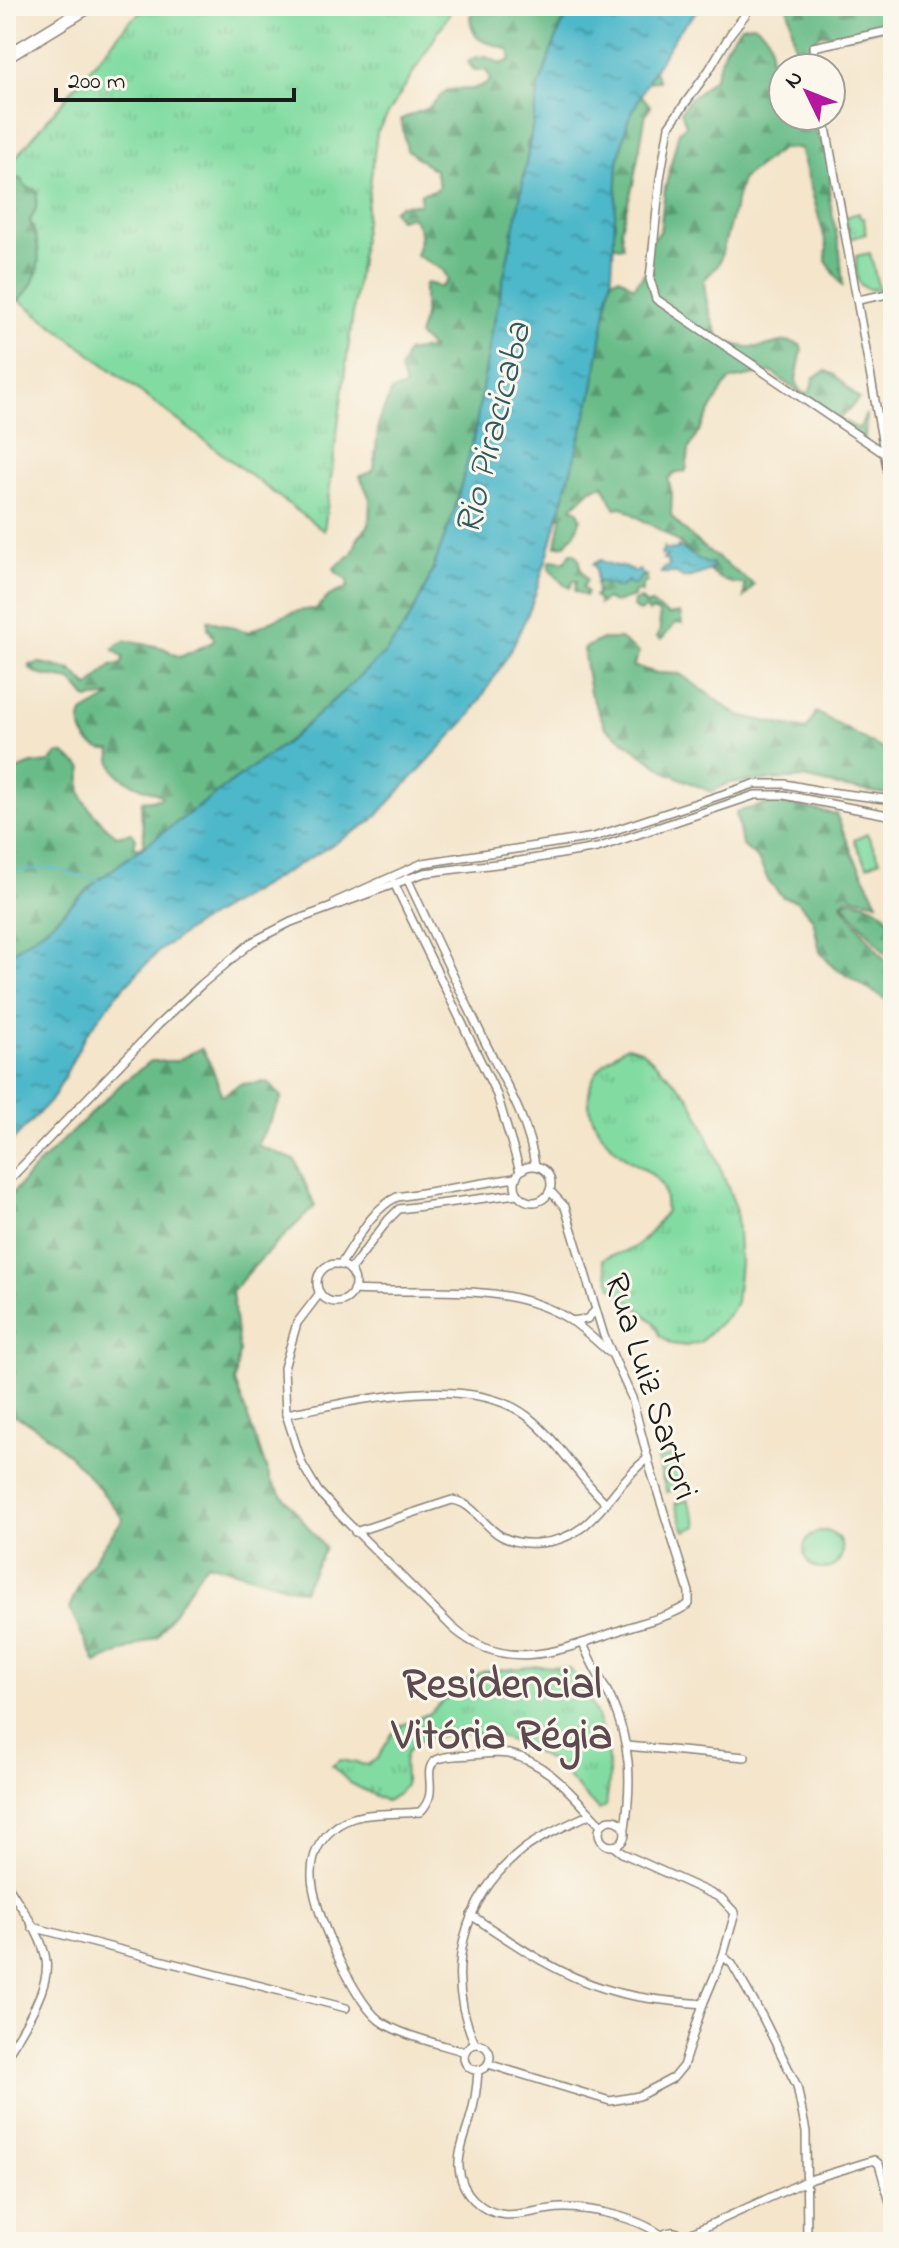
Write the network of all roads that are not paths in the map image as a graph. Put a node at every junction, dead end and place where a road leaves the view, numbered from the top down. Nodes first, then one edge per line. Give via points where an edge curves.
1 (90, 6) edge
2 (752, 6) edge
3 (893, 30) edge
4 (813, 52) edge
5 (6, 57) edge
6 (827, 132) edge
7 (893, 293) edge
8 (858, 300) junction
9 (885, 454) junction
10 (893, 501) edge
11 (893, 800) edge
12 (893, 816) edge
13 (407, 878) junction
14 (394, 883) junction
15 (316, 914) junction
16 (486, 1045) junction
17 (474, 1049) junction
18 (510, 1088) junction
19 (497, 1095) junction
20 (535, 1165) junction
21 (517, 1174) junction
22 (6, 1183) edge
23 (550, 1191) junction
24 (517, 1194) junction
25 (340, 1265) junction
26 (350, 1270) junction
27 (353, 1290) junction
28 (320, 1293) junction
29 (596, 1310) junction
30 (571, 1321) junction
31 (612, 1355) junction
32 (286, 1414) junction
33 (648, 1458) junction
34 (606, 1503) junction
35 (355, 1532) junction
36 (583, 1643) junction
37 (627, 1746) junction
38 (745, 1757) dead end
39 (590, 1814) junction
40 (601, 1825) junction
41 (625, 1828) junction
42 (613, 1846) junction
43 (6, 1882) edge
44 (471, 1915) junction
45 (32, 1927) junction
46 (723, 1956) junction
47 (703, 2004) junction
48 (346, 2008) dead end
49 (475, 2044) junction
50 (465, 2052) junction
51 (6, 2057) edge
52 (488, 2064) junction
53 (478, 2071) junction
54 (806, 2181) junction
55 (893, 2213) edge
56 (659, 2239) edge
57 (684, 2240) edge
58 (807, 2242) edge

1 - 5 highway
2 - 9 street via 669,126 651,289 656,299
3 - 4 street via 813,47
6 - 8 street
7 - 8 street
8 - 9 street
9 - 10 street
11 - 15 street via 754,784 594,837 423,863
12 - 13 street via 784,795 755,795 597,848
13 - 14 street
13 - 16 street
14 - 15 street
14 - 17 street
15 - 22 street via 269,931 230,959 158,1025
16 - 17 street
16 - 18 street
17 - 19 street
18 - 19 street
18 - 20 street
19 - 21 street
20 - 21 street
20 - 23 street via 548,1172
21 - 24 street
21 - 25 street via 388,1201
23 - 24 street via 537,1202
23 - 29 street, Rua Luiz Sartori via 565,1207
24 - 26 street via 399,1209
25 - 26 street
25 - 28 street via 321,1272
26 - 27 street
27 - 28 street via 335,1302
27 - 30 street via 493,1294 532,1302
28 - 32 street via 297,1323 286,1352
29 - 30 street via 587,1319
29 - 31 street, Rua Luiz Sartori
30 - 31 street
31 - 33 street, Rua Luiz Sartori via 632,1398
32 - 34 street via 423,1392 491,1399 529,1417
32 - 35 street via 302,1464
33 - 34 street
33 - 36 street, Rua Luiz Sartori via 689,1604
34 - 35 street via 580,1530 547,1543 500,1536 466,1504 452,1500
35 - 36 street via 472,1643 495,1652 533,1656
36 - 37 street via 611,1698
37 - 38 street
37 - 41 street via 631,1785
39 - 40 street
39 - 44 street via 511,1860
39 - 50 street via 552,1775 524,1759 507,1754 442,1758 430,1768 431,1798 420,1812 349,1819 319,1844 311,1876 315,1898 331,1944 369,2010 387,2026
40 - 41 street via 616,1820
40 - 42 street via 602,1841
41 - 42 street via 623,1839
42 - 46 street via 732,1907 735,1913
43 - 45 street
44 - 47 street via 569,1976 644,1998
44 - 49 street via 459,1969 467,2028
45 - 48 street
45 - 51 street via 47,1962 45,1980
46 - 47 street
46 - 54 street via 762,2016 797,2086 806,2132
47 - 52 street via 683,2066 673,2078 624,2100 596,2099
49 - 50 street
49 - 52 street via 487,2048
50 - 53 street via 466,2065
52 - 53 street
53 - 56 street via 459,2166 476,2202 498,2215 563,2208 605,2214 651,2227
54 - 55 street via 874,2160
54 - 57 street
54 - 58 street
56 - 57 street via 675,2232

